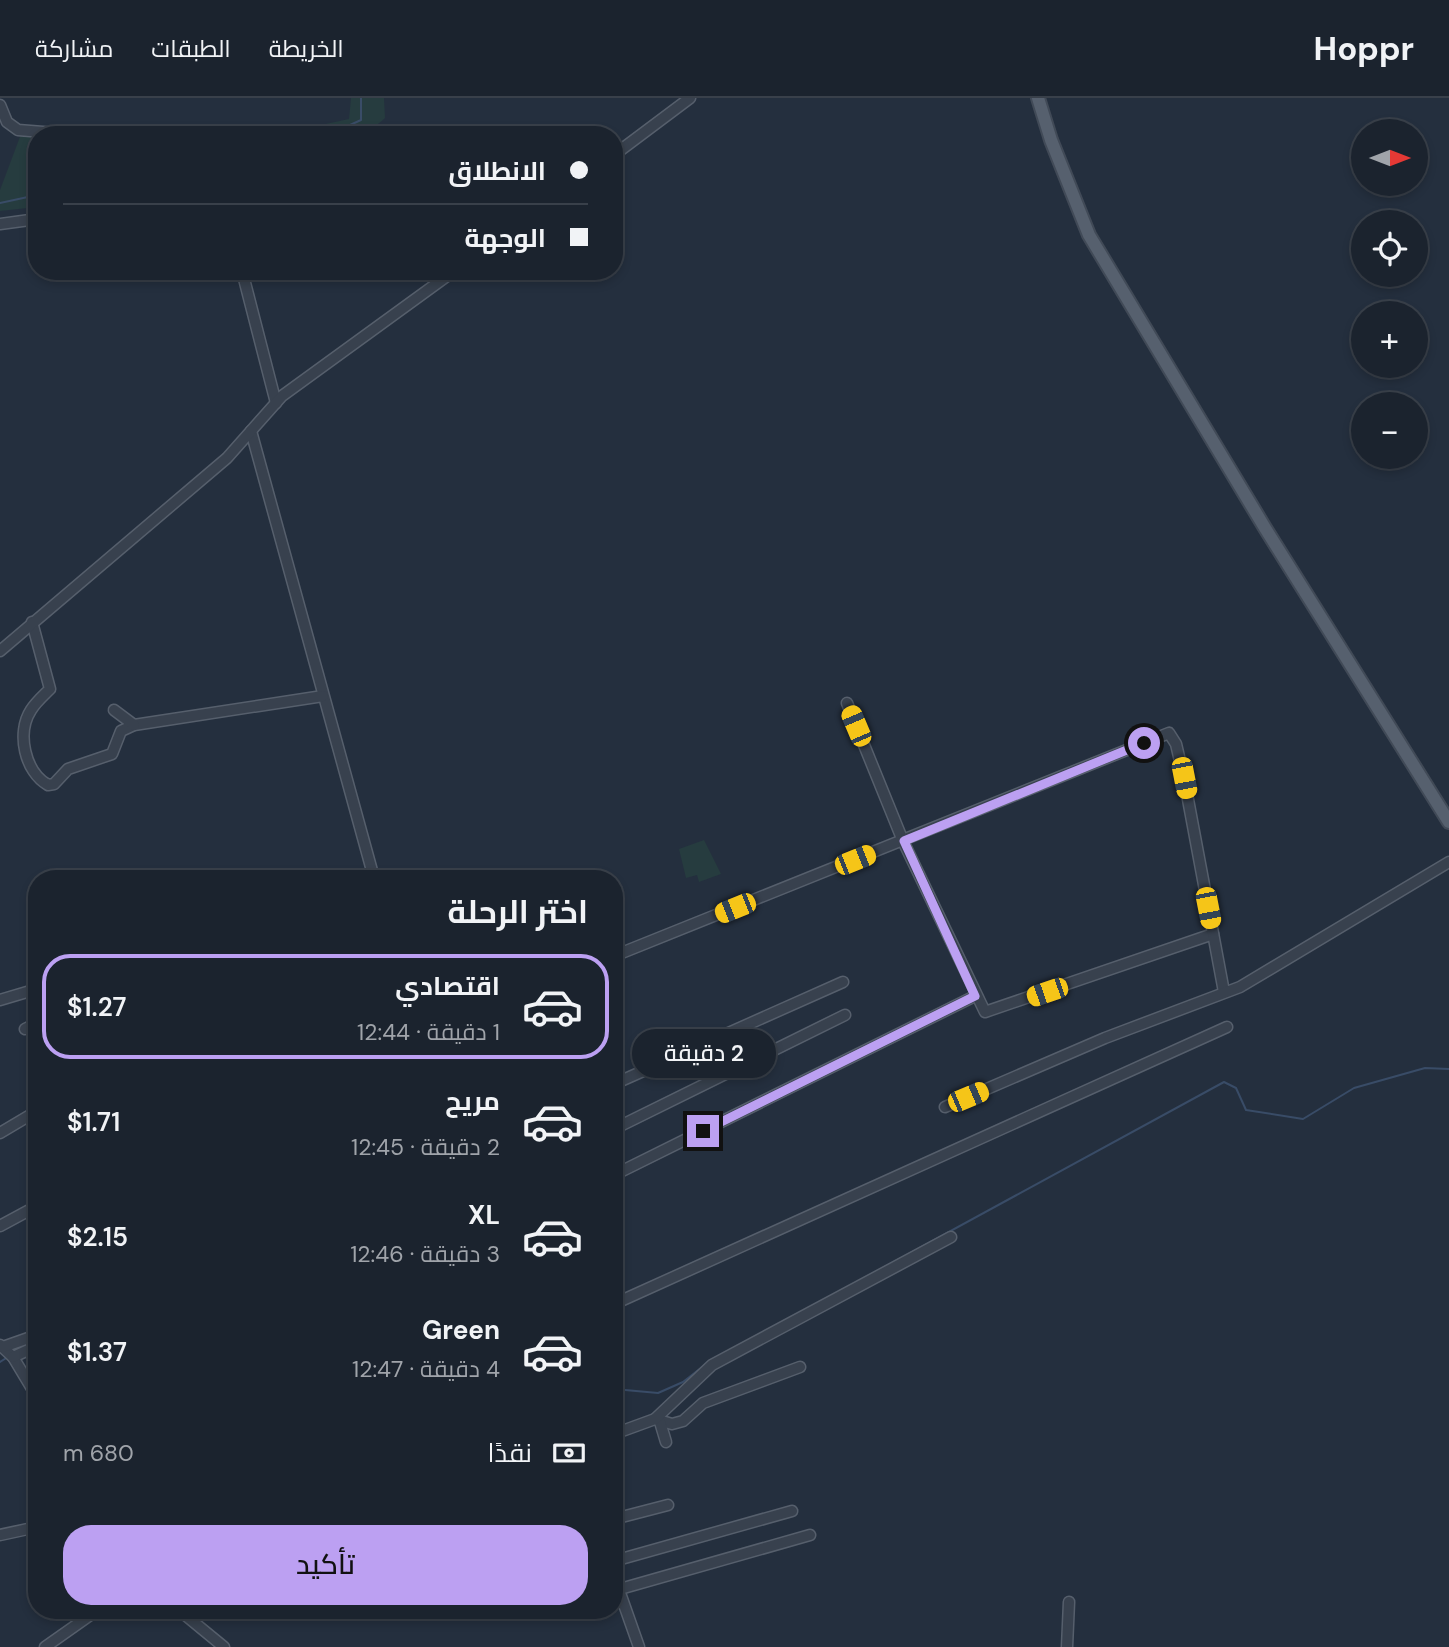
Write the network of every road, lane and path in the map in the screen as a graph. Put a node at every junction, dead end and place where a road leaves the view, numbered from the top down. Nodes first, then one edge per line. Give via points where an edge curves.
1 (690, 98) edge
2 (1038, 98) edge
3 (0, 106) edge
4 (28, 131) edge
5 (623, 148) edge
6 (28, 220) edge
7 (0, 224) edge
8 (244, 280) edge
9 (442, 280) edge
10 (276, 403) junction
11 (251, 431) junction
12 (32, 622) junction
13 (0, 651) edge
14 (323, 696) junction
15 (846, 703) dead end
16 (114, 710) dead end
17 (134, 725) junction
18 (1449, 822) edge
19 (904, 841) junction
20 (1449, 862) edge
21 (372, 870) edge
22 (1213, 934) junction
23 (623, 952) edge
24 (843, 982) dead end
25 (28, 992) edge
26 (1224, 992) junction
27 (975, 996) junction
28 (0, 1000) edge
29 (845, 1014) dead end
30 (1227, 1027) dead end
31 (28, 1028) edge
32 (25, 1029) dead end
33 (623, 1080) edge
34 (945, 1107) dead end
35 (28, 1116) edge
36 (623, 1125) edge
37 (0, 1133) edge
38 (623, 1171) edge
39 (28, 1211) edge
40 (0, 1226) edge
41 (951, 1237) dead end
42 (623, 1300) edge
43 (28, 1340) edge
44 (28, 1348) edge
45 (7, 1351) edge
46 (800, 1367) dead end
47 (28, 1383) edge
48 (658, 1420) junction
49 (623, 1431) edge
50 (666, 1442) dead end
51 (668, 1504) dead end
52 (792, 1511) dead end
53 (623, 1516) edge
54 (28, 1529) edge
55 (0, 1535) edge
56 (810, 1535) dead end
57 (623, 1558) edge
58 (623, 1588) edge
59 (623, 1598) edge
60 (1069, 1602) dead end
61 (86, 1619) edge
62 (190, 1619) edge
63 (57, 1644) edge
64 (45, 1647) edge
65 (224, 1647) edge
66 (639, 1647) edge
67 (1067, 1647) edge

1 - 5 street
2 - 18 main road via 1089,235
3 - 4 street via 7,122
6 - 7 street
8 - 10 street
9 - 10 street
10 - 11 street
11 - 12 street via 226,458
11 - 14 street
12 - 13 street
12 - 17 street via 50,689 29,712 25,728 27,759 38,780 54,784 68,769 112,754 121,731
14 - 17 street
14 - 21 street
15 - 19 street
16 - 17 street
19 - 22 street via 1169,733 1176,744
19 - 23 street
19 - 27 street
20 - 26 street via 1240,987
22 - 26 street
22 - 27 street via 1000,1009 985,1012
24 - 33 street
25 - 28 street
26 - 34 street
27 - 38 street
29 - 36 street
30 - 42 street
31 - 32 street
35 - 37 street
39 - 40 street
41 - 48 street via 712,1365
43 - 45 street
44 - 45 street
45 - 47 street
46 - 48 street via 703,1402 683,1421
48 - 49 street
48 - 50 street
51 - 53 street
52 - 57 street
54 - 55 street
56 - 58 street
59 - 66 street
60 - 67 street
61 - 63 street
62 - 65 street
63 - 64 street

